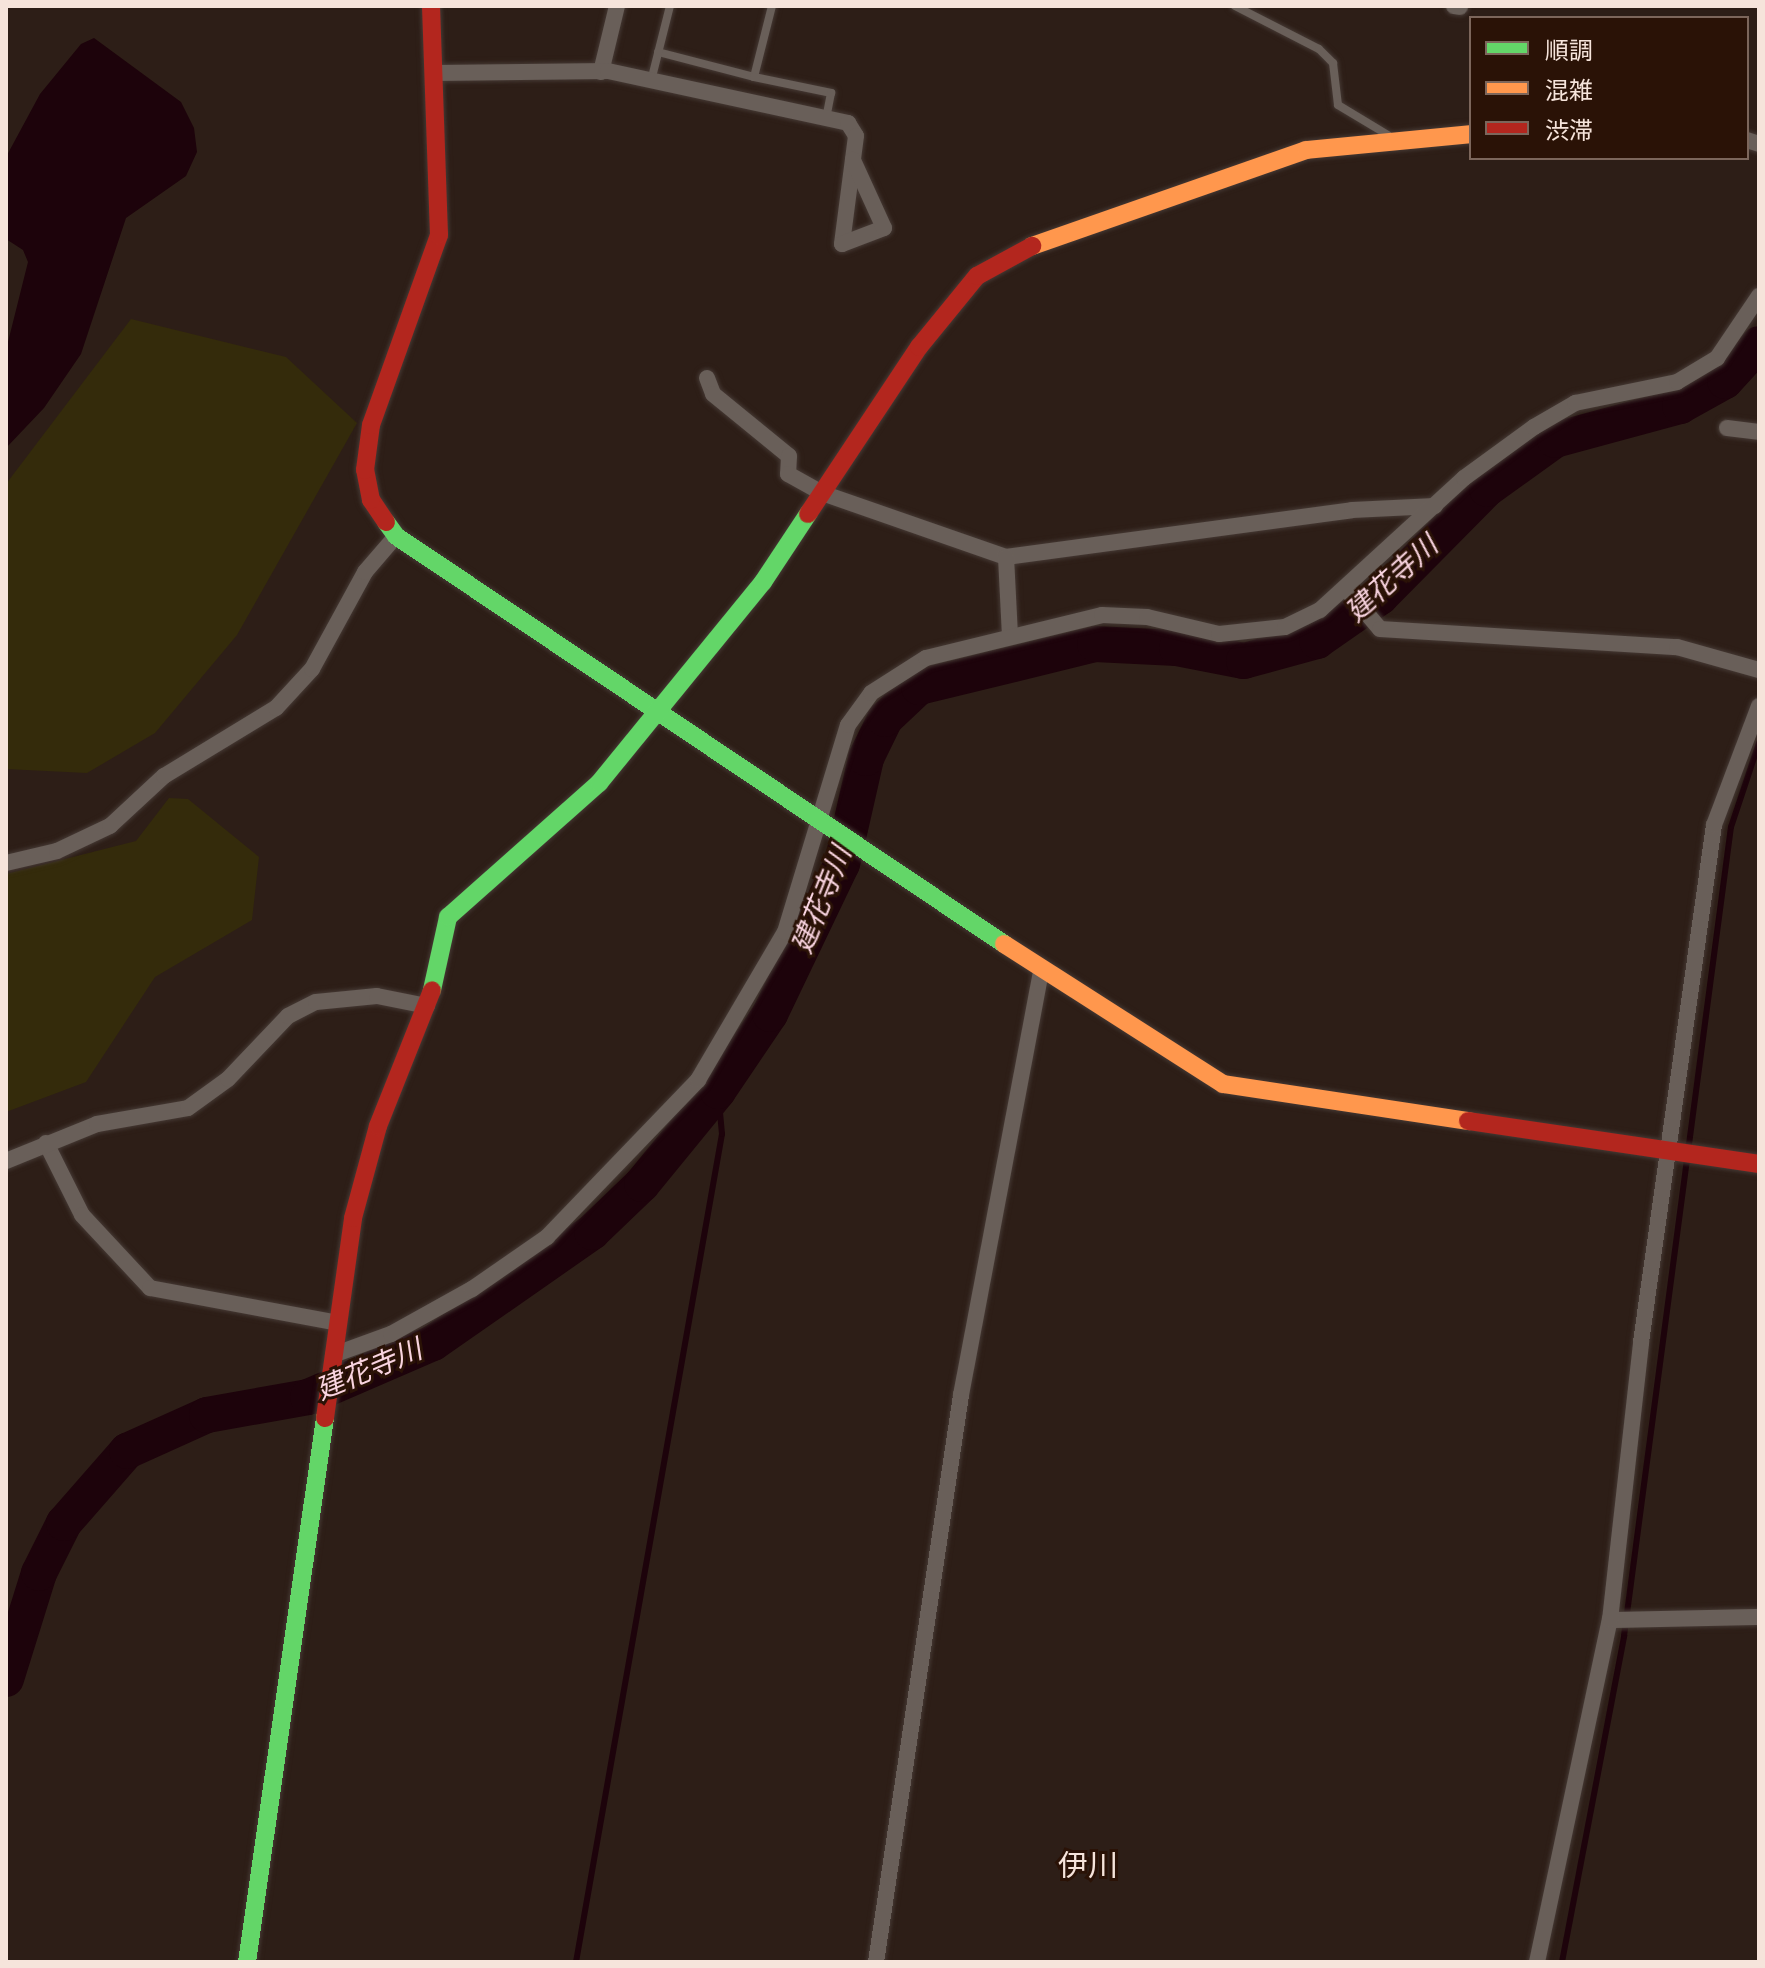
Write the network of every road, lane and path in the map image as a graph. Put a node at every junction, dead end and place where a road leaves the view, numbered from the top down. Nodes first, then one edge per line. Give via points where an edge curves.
1 (431, 6) edge
2 (617, 6) edge
3 (670, 6) edge
4 (772, 6) edge
5 (1235, 6) edge
6 (658, 52) junction
7 (601, 72) junction
8 (435, 73) junction
9 (754, 77) junction
10 (651, 82) junction
11 (826, 118) junction
12 (1469, 134) edge
13 (1396, 139) junction
14 (853, 160) junction
15 (1759, 296) edge
16 (707, 378) dead end
17 (1727, 428) dead end
18 (1759, 432) edge
19 (822, 493) junction
20 (1435, 506) junction
21 (396, 536) junction
22 (1006, 557) junction
23 (1346, 589) junction
24 (1010, 637) junction
25 (1759, 670) edge
26 (1759, 706) edge
27 (656, 709) junction
28 (822, 825) junction
29 (6, 863) edge
30 (1041, 971) junction
31 (427, 1006) junction
32 (46, 1143) junction
33 (1668, 1150) junction
34 (6, 1161) edge
35 (1759, 1164) edge
36 (338, 1323) junction
37 (333, 1355) junction
38 (1759, 1617) edge
39 (1610, 1620) junction
40 (247, 1962) edge
41 (876, 1962) edge
42 (1537, 1962) edge

1 - 8 street
2 - 7 street
3 - 6 lane
4 - 9 lane
5 - 13 lane via 1319,49 1333,63 1338,105
6 - 9 lane
6 - 10 lane
7 - 8 street
7 - 10 street
8 - 21 street via 439,235 366,448 371,500
9 - 11 lane via 831,93
10 - 11 street via 804,119
11 - 14 street via 848,123 856,136
12 - 13 street
13 - 19 street via 1306,150 1015,252 977,276 919,347
14 - 14 street via 847,202 842,244 884,228
15 - 20 street via 1717,358 1677,382 1575,403 1500,450
16 - 19 street via 713,394 789,456 788,474
17 - 18 street
19 - 22 street
19 - 27 street via 763,582
20 - 22 street via 1352,510
20 - 23 street
21 - 27 street via 430,564
21 - 29 street via 365,572 312,669 276,708 164,776 110,826 57,851
22 - 24 street
23 - 24 street via 1285,627 1249,635 1102,615
23 - 25 street via 1380,629 1677,647 1718,653
24 - 28 street via 926,658 871,693 848,725
26 - 33 street via 1714,825
27 - 28 street
27 - 31 street via 599,783 448,917
28 - 30 street
28 - 37 street via 785,932 743,1012 698,1080 617,1171 547,1237 472,1289 391,1334
30 - 33 street via 1223,1084
30 - 41 street via 961,1395
31 - 32 street via 377,996 316,1002 288,1016 228,1079 188,1108 97,1124
31 - 36 street via 378,1126 353,1218
32 - 34 street
32 - 36 street via 82,1215 150,1288
33 - 35 street
33 - 39 street
36 - 37 street
37 - 40 street
38 - 39 street
39 - 42 street

